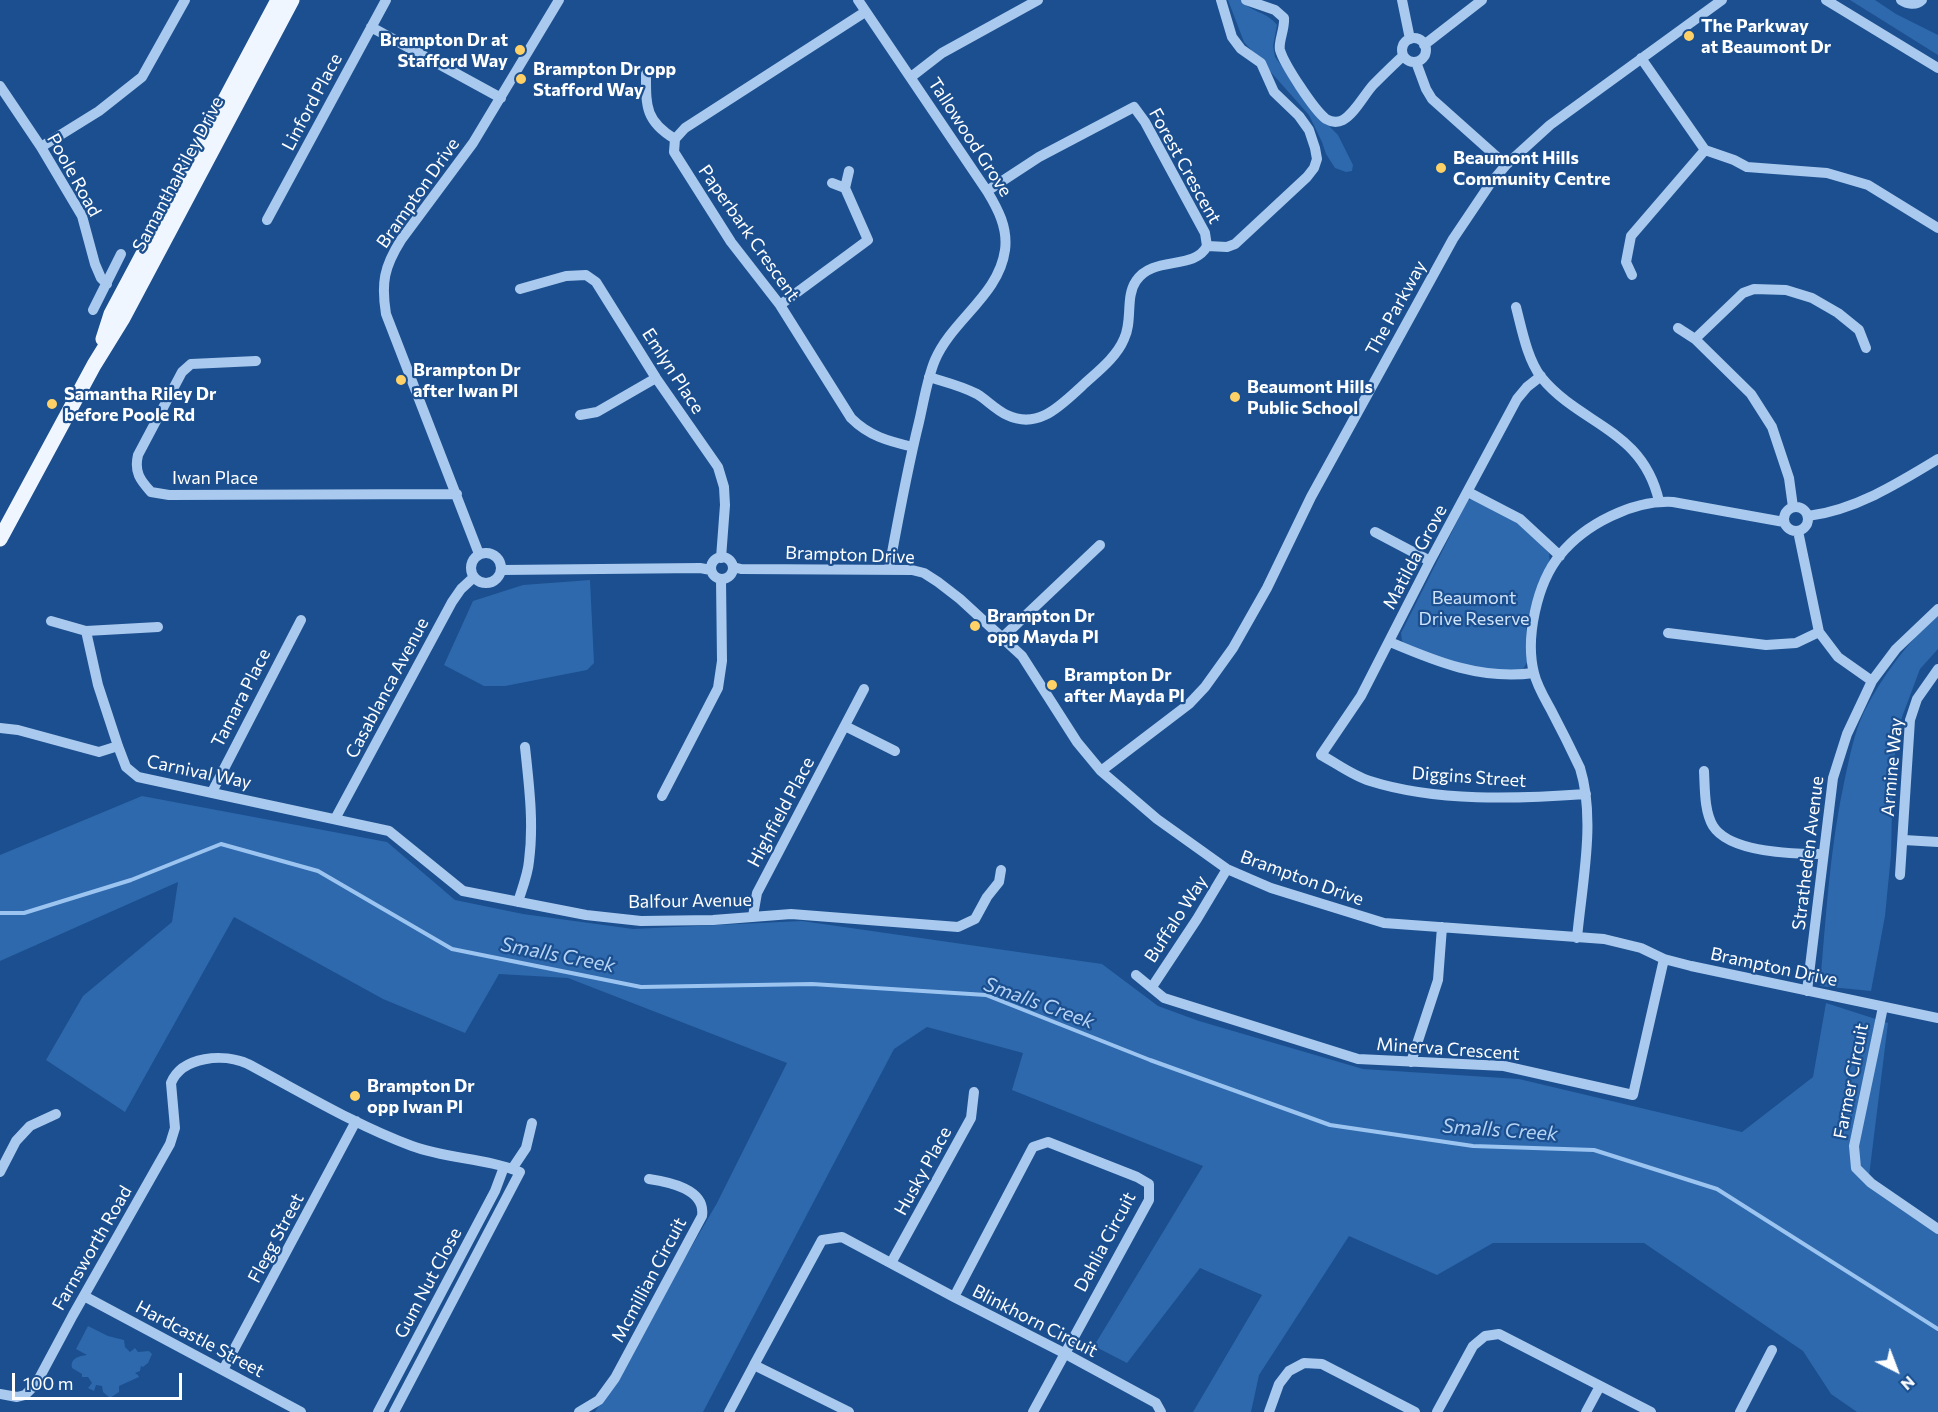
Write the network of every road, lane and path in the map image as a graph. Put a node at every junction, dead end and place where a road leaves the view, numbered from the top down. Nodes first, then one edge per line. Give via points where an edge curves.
1 (185, 0) edge
2 (278, 0) edge
3 (292, 0) edge
4 (386, 0) edge
5 (559, 0) edge
6 (858, 0) edge
7 (1038, 0) edge
8 (1221, 0) edge
9 (1246, 0) edge
10 (1402, 0) edge
11 (1482, 0) edge
12 (1722, 0) edge
13 (1826, 0) edge
14 (1901, 0) edge
15 (1922, 0) edge
16 (866, 12) junction
17 (371, 27) junction
18 (1410, 39) junction
19 (1424, 45) junction
20 (1403, 56) junction
21 (1641, 58) junction
22 (1416, 62) junction
23 (1938, 68) edge
24 (646, 74) dead end
25 (911, 77) junction
26 (0, 86) edge
27 (501, 98) junction
28 (675, 139) junction
29 (41, 147) junction
30 (1705, 150) junction
31 (1506, 165) junction
32 (849, 171) dead end
33 (832, 183) dead end
34 (845, 188) junction
35 (987, 190) junction
36 (267, 220) dead end
37 (1938, 228) edge
38 (1207, 246) junction
39 (121, 254) dead end
40 (1632, 275) dead end
41 (107, 284) junction
42 (520, 289) dead end
43 (780, 304) junction
44 (1516, 307) dead end
45 (93, 310) dead end
46 (1678, 328) dead end
47 (1695, 339) junction
48 (1866, 348) dead end
49 (256, 361) dead end
50 (94, 365) junction
51 (1541, 376) junction
52 (929, 377) junction
53 (656, 378) junction
54 (580, 415) dead end
55 (913, 447) junction
56 (1938, 459) edge
57 (1468, 492) junction
58 (457, 494) junction
59 (1659, 501) junction
60 (1793, 507) junction
61 (1808, 516) junction
62 (1784, 522) junction
63 (1798, 531) junction
64 (1375, 532) dead end
65 (0, 539) edge
66 (1100, 545) dead end
67 (479, 554) junction
68 (1560, 556) junction
69 (721, 558) junction
70 (1430, 561) junction
71 (733, 567) junction
72 (889, 569) junction
73 (502, 570) junction
74 (711, 570) junction
75 (474, 577) junction
76 (721, 579) junction
77 (1938, 609) edge
78 (301, 620) dead end
79 (51, 621) dead end
80 (158, 627) dead end
81 (86, 631) junction
82 (1819, 632) junction
83 (1668, 633) dead end
84 (1003, 637) junction
85 (1389, 642) junction
86 (1938, 669) edge
87 (1534, 673) junction
88 (1872, 681) junction
89 (864, 689) dead end
90 (845, 726) junction
91 (0, 728) edge
92 (118, 746) junction
93 (525, 747) dead end
94 (895, 751) dead end
95 (1321, 755) joint
96 (1101, 771) junction
97 (1704, 771) dead end
98 (213, 792) junction
99 (1586, 794) junction
100 (662, 796) dead end
101 (335, 819) junction
102 (1904, 840) junction
103 (1938, 842) edge
104 (1823, 854) junction
105 (1227, 869) junction
106 (1001, 870) dead end
107 (1900, 875) dead end
108 (518, 902) junction
109 (753, 916) junction
110 (1442, 927) junction
111 (1577, 938) junction
112 (1664, 959) junction
113 (1136, 975) dead end
114 (1152, 987) junction
115 (1807, 991) junction
116 (1882, 1007) junction
117 (1938, 1018) edge
118 (1411, 1062) junction
119 (974, 1092) dead end
120 (56, 1114) dead end
121 (356, 1121) junction
122 (532, 1124) dead end
123 (512, 1170) junction
124 (0, 1172) edge
125 (649, 1179) dead end
126 (1938, 1229) edge
127 (891, 1263) junction
128 (84, 1296) junction
129 (954, 1297) junction
130 (1772, 1350) dead end
131 (1064, 1353) junction
132 (754, 1365) junction
133 (222, 1370) junction
134 (1600, 1386) junction
135 (0, 1394) edge
136 (301, 1412) edge
137 (378, 1412) edge
138 (394, 1412) edge
139 (579, 1412) edge
140 (729, 1412) edge
141 (849, 1412) edge
142 (1033, 1412) edge
143 (1161, 1412) edge
144 (1269, 1412) edge
145 (1415, 1412) edge
146 (1437, 1412) edge
147 (1586, 1412) edge
148 (1651, 1412) edge
149 (1740, 1412) edge

1 - 29 street via 142,77 99,111
2 - 50 main road, Samantha Riley Drive via 111,314
3 - 50 main road, Samantha Riley Drive via 123,318
4 - 17 street, Linford Place
5 - 27 street, Brampton Drive
6 - 16 street, Tallowood Grove
7 - 25 street via 942,53
8 - 38 street via 1232,37 1261,63 1274,92 1304,122 1317,159 1307,177 1243,239 1227,247
9 - 20 street via 1275,10 1284,18 1279,46 1284,62 1327,120 1338,122 1347,117
10 - 18 street
11 - 19 street
12 - 21 street, The Parkway
13 - 23 street
14 - 15 street via 1908,4
16 - 25 street, Tallowood Grove
16 - 28 street via 685,128
17 - 27 street
17 - 36 street, Linford Place
18 - 19 street
18 - 20 street via 1402,48
19 - 22 street via 1424,55
20 - 22 street
21 - 30 street
21 - 31 street, The Parkway via 1550,125
22 - 31 street via 1432,99
24 - 28 street via 651,118
25 - 35 street, Tallowood Grove
26 - 29 street, Poole Road
27 - 58 street, Brampton Drive via 396,248 383,287 386,314
28 - 43 street, Paperbark Crescent via 674,152 679,162 731,242
29 - 41 street, Poole Road via 82,216 100,278
30 - 37 street via 1747,167 1827,173 1868,185
30 - 40 street via 1631,236 1626,262
31 - 96 street, The Parkway via 1453,239 1233,648 1189,704
32 - 34 street
33 - 34 street
34 - 43 street via 868,240
35 - 38 street, Forest Crescent via 1039,157 1134,107 1204,233
35 - 52 street, Tallowood Grove via 1003,220 1003,263 996,278 944,344
38 - 52 street, Forest Crescent via 1198,257 1150,268 1136,280 1125,338 1119,349 1058,408 1040,418 1007,415 975,393
39 - 41 street
41 - 45 street
42 - 53 street, Emlyn Place via 586,274 597,282
43 - 55 street, Paperbark Crescent via 851,418 880,439
44 - 51 street via 1524,339
46 - 47 street
47 - 48 street via 1743,293 1754,289 1786,290 1812,298 1838,313 1859,330
47 - 60 street via 1751,394 1772,427 1789,478
49 - 58 street, Iwan Place via 191,364 182,372 138,455 135,467 151,492
50 - 65 main road, Samantha Riley Drive
51 - 57 street, Matilda Grove via 1517,399
51 - 59 street via 1630,448 1652,476
52 - 55 street, Tallowood Grove
53 - 54 street via 597,412
53 - 69 street, Emlyn Place via 718,467 725,505
55 - 72 street, Tallowood Grove
56 - 61 street via 1846,508
57 - 68 street via 1520,519
57 - 70 street, Matilda Grove
58 - 67 street, Brampton Drive
59 - 62 street
59 - 68 street via 1613,516
60 - 61 street via 1801,508
60 - 62 street via 1786,511
61 - 63 street via 1806,526
62 - 63 street via 1790,530
63 - 82 street
64 - 70 street
66 - 84 street
67 - 73 street via 497,556
67 - 75 street via 471,567
68 - 87 street via 1536,609 1532,634
69 - 71 street via 728,559
69 - 74 street via 714,561
70 - 85 street, Matilda Grove
71 - 72 street, Brampton Drive
71 - 76 street via 731,574
72 - 84 street, Brampton Drive via 924,573
73 - 74 street
73 - 75 street via 500,576 488,583
74 - 76 street
75 - 101 street, Casablanca Avenue via 452,602
76 - 100 street via 722,661 718,688
77 - 88 street, Stratheden Avenue via 1896,649
78 - 98 street, Tamara Place
79 - 81 street
80 - 81 street
81 - 92 street, Carnival Way
82 - 83 street via 1796,644 1766,645
82 - 88 street via 1838,657
84 - 96 street, Brampton Drive via 1030,666 1077,742
85 - 87 street via 1470,672
85 - 95 street, Matilda Grove via 1361,696
86 - 102 street, Armine Way via 1917,699 1910,720
87 - 99 street via 1580,768
88 - 104 street, Stratheden Avenue via 1847,734 1833,778
89 - 90 street, Highfield Place
90 - 94 street
90 - 109 street, Highfield Place via 757,893
91 - 92 street via 99,752
92 - 98 street, Carnival Way via 126,768 138,777
93 - 108 street via 531,836 529,863
95 - 99 street, Diggins Street via 1368,781 1424,794 1532,798
96 - 105 street, Brampton Drive via 1157,819
97 - 104 street via 1708,811 1713,826 1725,838 1768,850
98 - 101 street, Carnival Way
99 - 111 street via 1588,816
101 - 108 street, Balfour Avenue via 389,831 463,891
102 - 103 street
102 - 107 street, Armine Way
104 - 115 street, Stratheden Avenue
105 - 110 street, Brampton Drive via 1271,888 1384,923
105 - 114 street, Buffalo Way
106 - 109 street, Balfour Avenue via 999,882 975,919 958,927 791,914
108 - 109 street, Balfour Avenue via 641,921
110 - 111 street, Brampton Drive
110 - 118 street via 1438,980
111 - 112 street, Brampton Drive via 1604,939 1641,948
112 - 115 street, Brampton Drive
112 - 118 street, Minerva Crescent via 1633,1095 1504,1066
113 - 114 street, Minerva Crescent
114 - 118 street, Minerva Crescent via 1164,998 1358,1059
115 - 116 street, Brampton Drive
116 - 117 street, Brampton Drive
116 - 126 street, Farmer Circuit via 1854,1146 1856,1168 1871,1183
119 - 127 street, Husky Place via 970,1118
120 - 124 street via 30,1126
121 - 123 street via 426,1151
121 - 128 street, Farnsworth Road via 230,1058 219,1057 181,1069 171,1083 175,1128 170,1144
121 - 133 street, Flegg Street
122 - 123 street, Gum Nut Close via 525,1148
123 - 137 street, Gum Nut Close via 495,1191
123 - 138 street, Gum Nut Close
125 - 139 street, Mcmillian Circuit via 690,1192 700,1202 702,1216 615,1378 598,1400
127 - 129 street, Blinkhorn Circuit
127 - 132 street, Blinkhorn Circuit via 842,1237 822,1240
128 - 133 street, Hardcastle Street
128 - 135 street, Farnsworth Road via 36,1384 25,1395
129 - 131 street, Blinkhorn Circuit
129 - 131 street, Dahlia Circuit via 1033,1147 1048,1142 1137,1177 1149,1185 1149,1200
130 - 149 street
131 - 142 street
131 - 143 street, Blinkhorn Circuit via 1156,1403
132 - 140 street
132 - 141 street
133 - 136 street, Hardcastle Street
134 - 146 street via 1507,1337 1491,1334 1473,1346
134 - 147 street
134 - 148 street
144 - 145 street via 1288,1371 1304,1363 1322,1364

